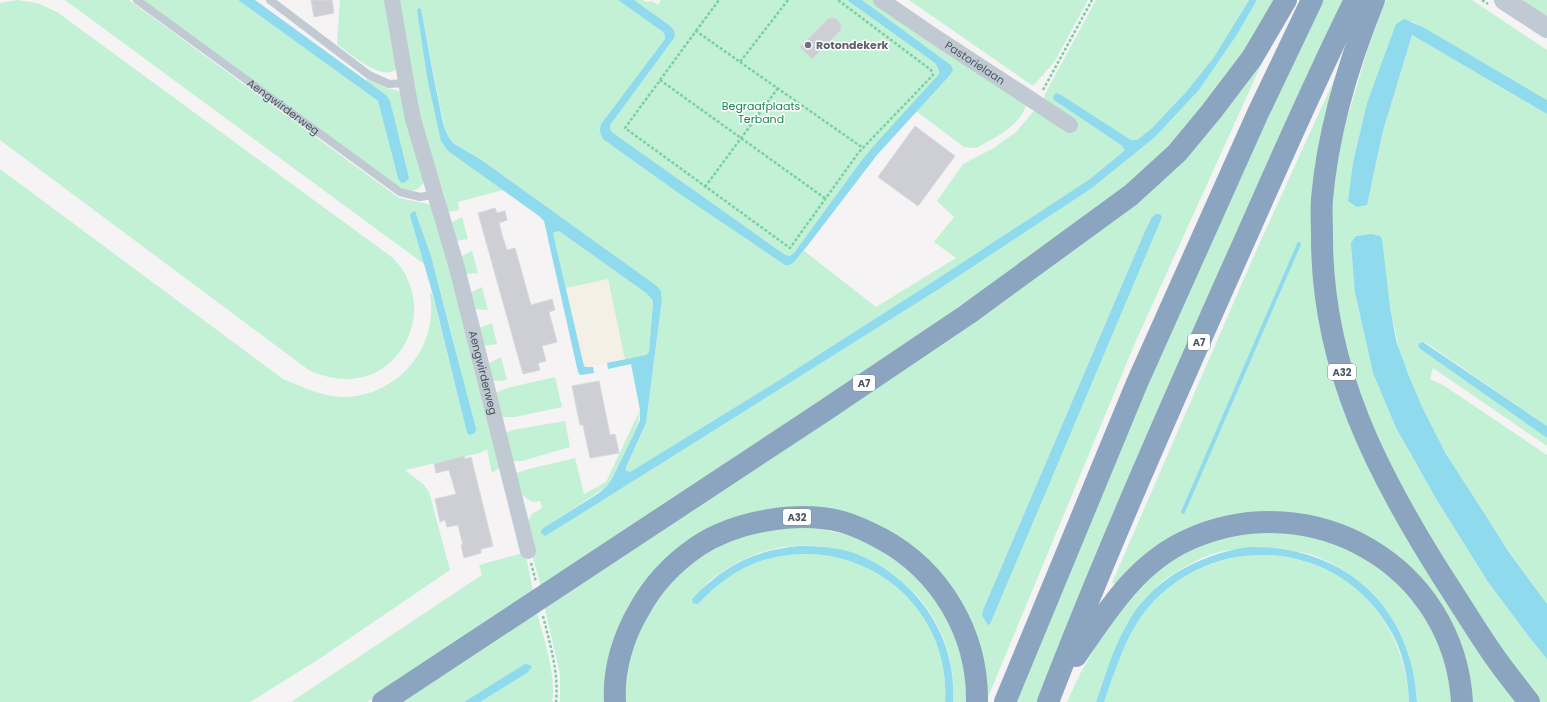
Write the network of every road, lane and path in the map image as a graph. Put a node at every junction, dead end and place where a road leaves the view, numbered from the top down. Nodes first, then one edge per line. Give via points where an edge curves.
1 (137, 0) edge
2 (270, 0) edge
3 (392, 0) edge
4 (719, 0) edge
5 (788, 0) edge
6 (838, 0) edge
7 (881, 0) edge
8 (1092, 0) edge
9 (1286, 0) edge
10 (1312, 0) edge
11 (1355, 0) edge
12 (1374, 0) edge
13 (1504, 0) edge
14 (1547, 28) edge
15 (696, 31) junction
16 (740, 62) junction
17 (660, 80) junction
18 (406, 83) junction
19 (778, 88) junction
20 (1035, 103) junction
21 (1070, 125) dead end
22 (741, 138) junction
23 (863, 148) junction
24 (705, 186) junction
25 (436, 194) junction
26 (826, 199) junction
27 (528, 551) joint
28 (537, 586) dead end
29 (543, 615) dead end
30 (1051, 695) edge
31 (383, 702) edge
32 (556, 702) edge
33 (615, 702) edge
34 (977, 702) edge
35 (1005, 702) edge
36 (1462, 702) edge
37 (1529, 702) edge

1 - 25 lane, Aengwirderweg via 400,192 420,197
2 - 18 lane via 369,74 389,84
3 - 18 street, Aengwirderweg
4 - 15 path
5 - 16 path
6 - 23 path via 932,70 933,75
7 - 20 street, Pastorielaan
8 - 20 path
9 - 31 highway, A7 via 1252,58 1211,112 1177,153 1131,195 955,322 814,418
10 - 35 highway via 1258,113 1137,383
11 - 30 highway, A7 via 1294,129 1174,399
12 - 37 highway, A32 via 1338,104 1322,200 1322,262 1334,345 1345,386 1359,422 1399,504 1491,651
13 - 14 street
15 - 16 path
15 - 17 path
16 - 19 path
17 - 22 path
17 - 24 path via 625,128
18 - 25 street, Aengwirderweg via 413,119
19 - 22 path
19 - 23 path
20 - 21 street, Pastorielaan
22 - 24 path
22 - 26 path
23 - 26 path
24 - 26 path via 790,248
25 - 27 street, Aengwirderweg
27 - 28 path
29 - 32 path via 556,671
30 - 36 highway, A7 via 1112,603 1153,562 1189,539 1212,530 1258,522 1280,522 1313,526 1350,539 1389,563 1406,578 1436,616 1447,640 1456,664
33 - 34 highway, A32 via 614,690 622,647 631,623 658,581 678,561 719,535 741,527 793,517 843,522 866,530 902,551 927,573 957,615 969,642 976,676

